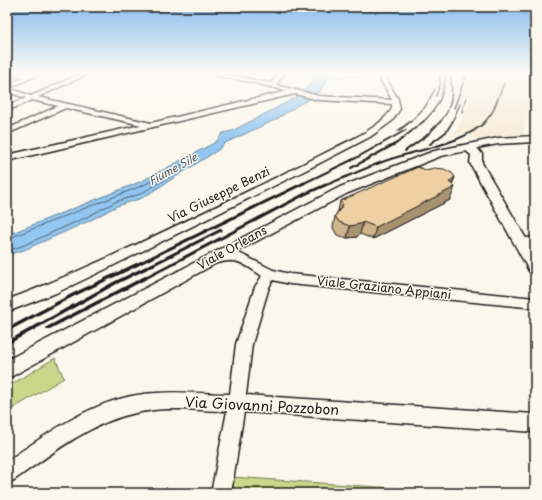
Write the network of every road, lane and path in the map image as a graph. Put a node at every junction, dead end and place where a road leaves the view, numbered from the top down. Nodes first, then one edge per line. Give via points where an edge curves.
1 (27, 96) edge
2 (36, 96) edge
3 (276, 96) edge
4 (312, 96) edge
5 (393, 96) edge
6 (32, 98) junction
7 (396, 102) junction
8 (64, 106) junction
9 (7, 109) edge
10 (152, 125) junction
11 (7, 132) edge
12 (535, 139) edge
13 (466, 147) junction
14 (7, 158) edge
15 (535, 241) edge
16 (521, 242) junction
17 (239, 250) junction
18 (535, 267) edge
19 (269, 274) junction
20 (535, 303) edge
21 (7, 306) edge
22 (7, 370) edge
23 (237, 403) junction
24 (535, 423) edge
25 (7, 473) edge
26 (221, 493) edge

1 - 6 street
2 - 6 street
3 - 10 street
4 - 7 street
5 - 7 street
6 - 8 street
6 - 9 street
7 - 21 street, Via Giuseppe Benzi via 395,112 389,119 352,143 107,264
8 - 10 street
8 - 11 street
10 - 14 street
12 - 13 street, Viale Orleans via 498,141
13 - 16 street via 477,154 476,163
13 - 17 street, Viale Orleans via 438,153 344,190
15 - 16 street
16 - 18 street
17 - 19 street, Viale Graziano Appiani
17 - 22 street, Viale Orleans via 211,260
19 - 20 street, Viale Graziano Appiani via 290,279
19 - 23 street via 262,287 244,344
23 - 24 street, Via Giovanni Pozzobon
23 - 25 street, Via Giovanni Pozzobon via 155,401 124,406 68,430
23 - 26 street

